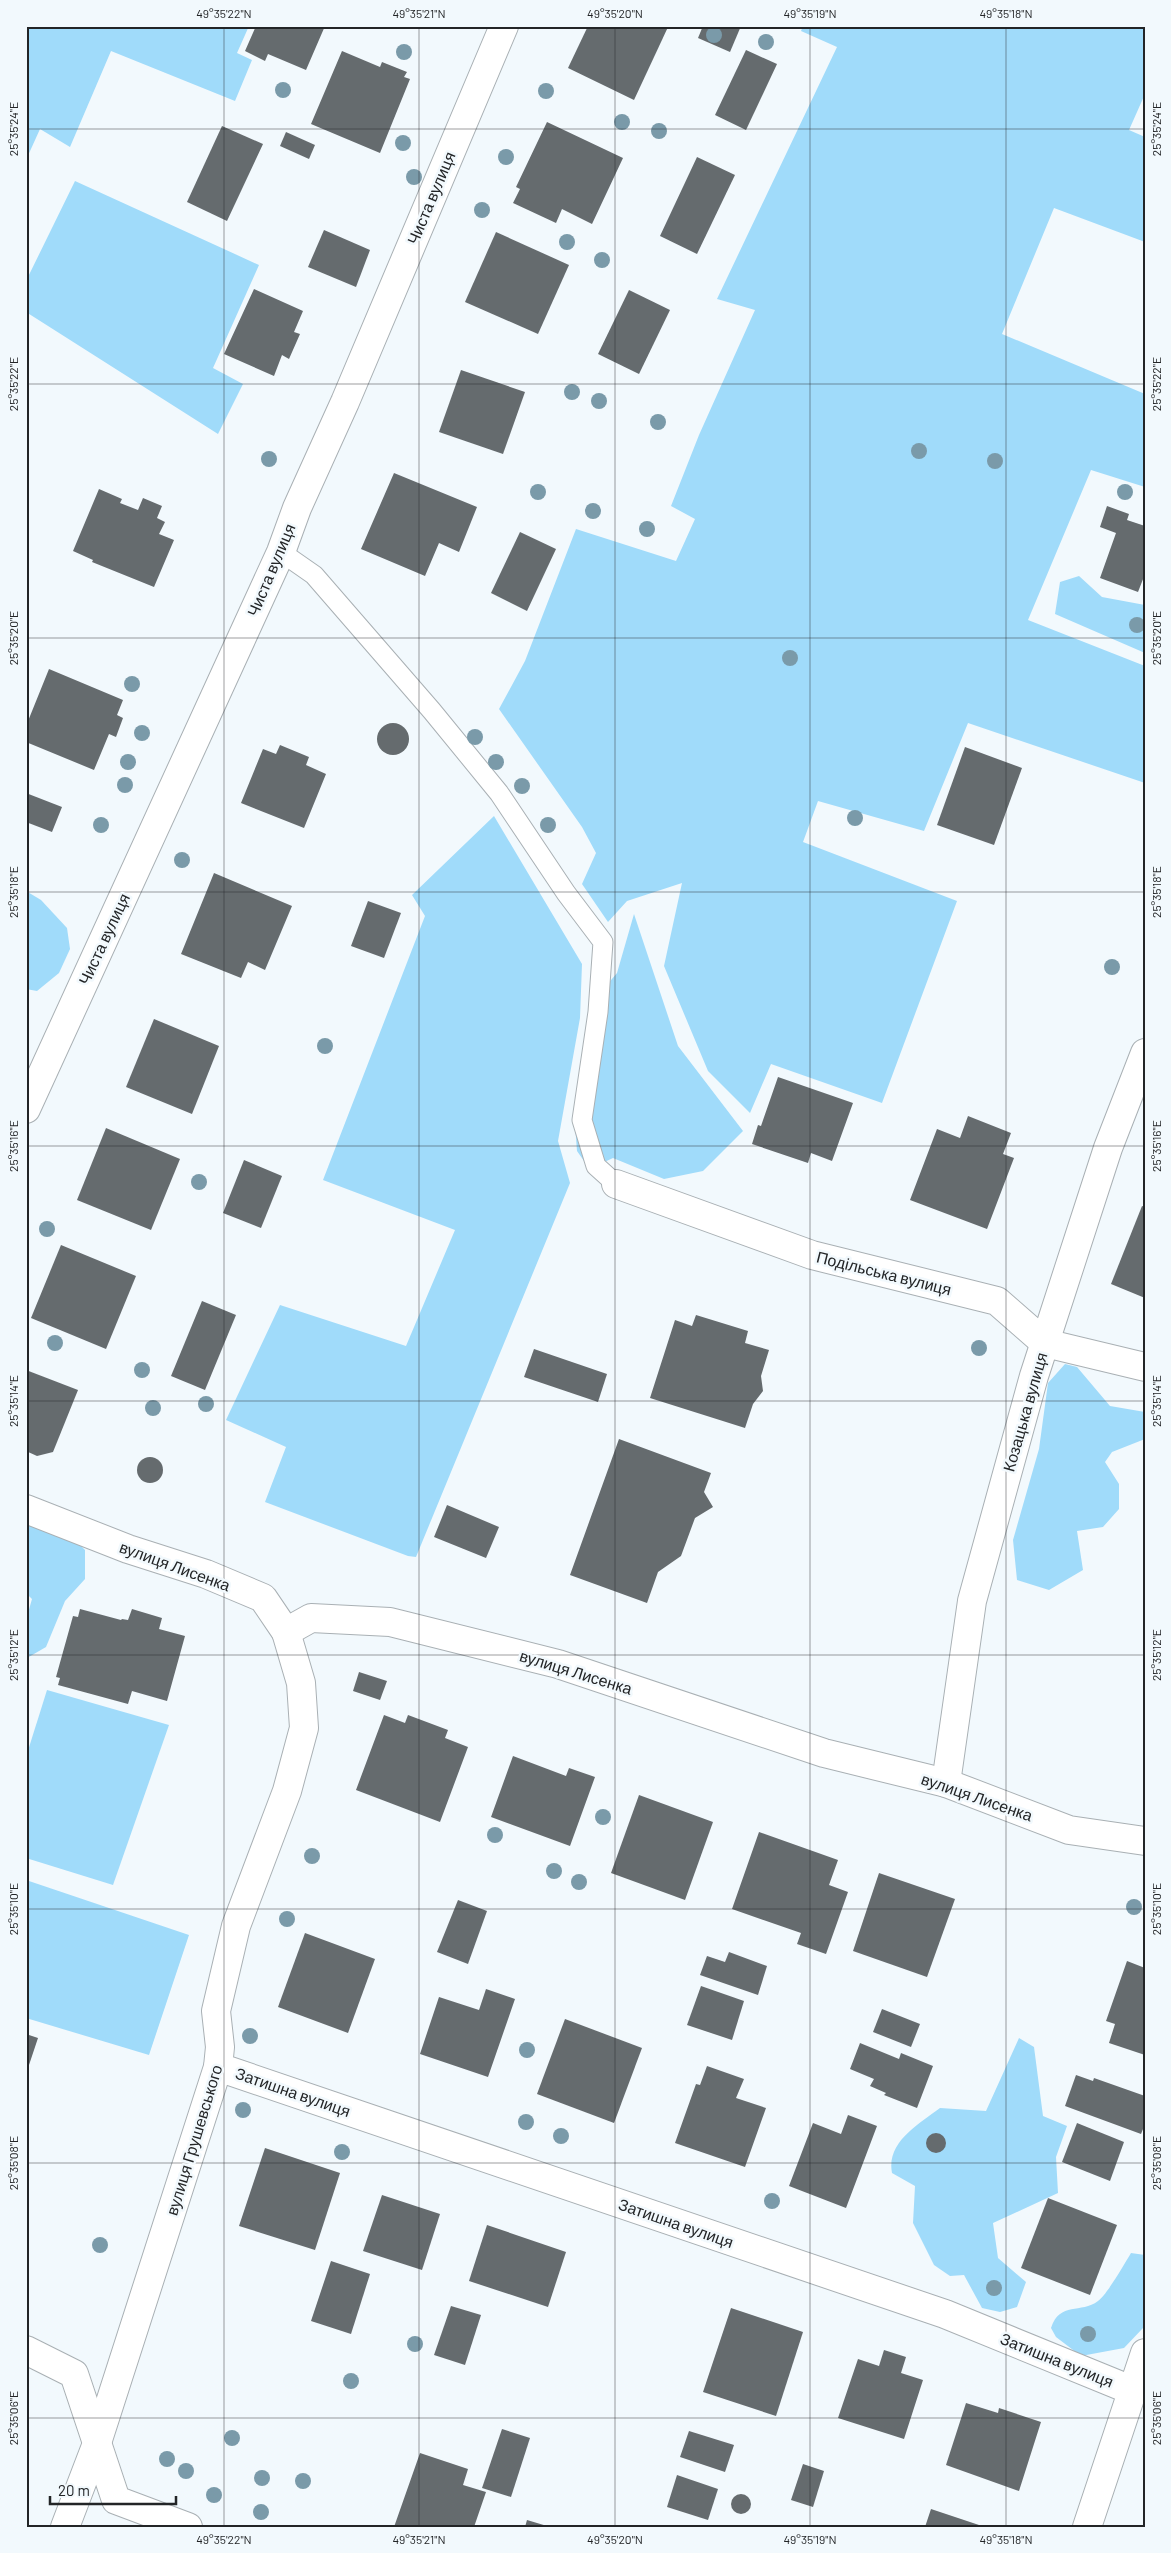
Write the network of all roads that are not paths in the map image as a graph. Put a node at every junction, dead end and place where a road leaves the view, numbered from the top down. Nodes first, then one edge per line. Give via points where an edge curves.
1 (504, 26) edge
2 (281, 552) junction
3 (1145, 1053) edge
4 (26, 1109) edge
5 (616, 1184) joint
6 (1045, 1343) junction
7 (1145, 1367) edge
8 (26, 1509) edge
9 (286, 1632) junction
10 (946, 1783) junction
11 (1145, 1841) edge
12 (218, 2067) junction
13 (26, 2350) edge
14 (1145, 2353) edge
15 (1131, 2390) junction
16 (96, 2446) junction
17 (65, 2527) edge
18 (188, 2527) edge
19 (1087, 2527) edge

1 - 2 street, Чиста вулиця
2 - 4 street, Чиста вулиця
2 - 5 lane via 314,575 432,710 499,793 603,942 598,1012 582,1120 596,1166
3 - 6 street, Козацька вулиця via 1108,1148
5 - 6 street, Подільська вулиця via 812,1255 997,1301
6 - 7 street, Подільська вулиця
6 - 10 street, Козацька вулиця via 972,1601
8 - 9 street, вулиця Лисенка via 128,1550 206,1574 263,1598
9 - 10 street, вулиця Лисенка via 311,1618 390,1622 558,1664 824,1753
9 - 12 street, вулиця Грушевського via 301,1683 304,1728 287,1791 236,1926 216,2011 220,2046
10 - 11 street, вулиця Лисенка via 1069,1830
12 - 15 street, Затишна вулиця via 945,2314
12 - 16 street, вулиця Грушевського
13 - 16 street via 74,2374
14 - 15 street
15 - 19 street
16 - 17 street, вулиця Грушевського
16 - 18 street via 116,2500

